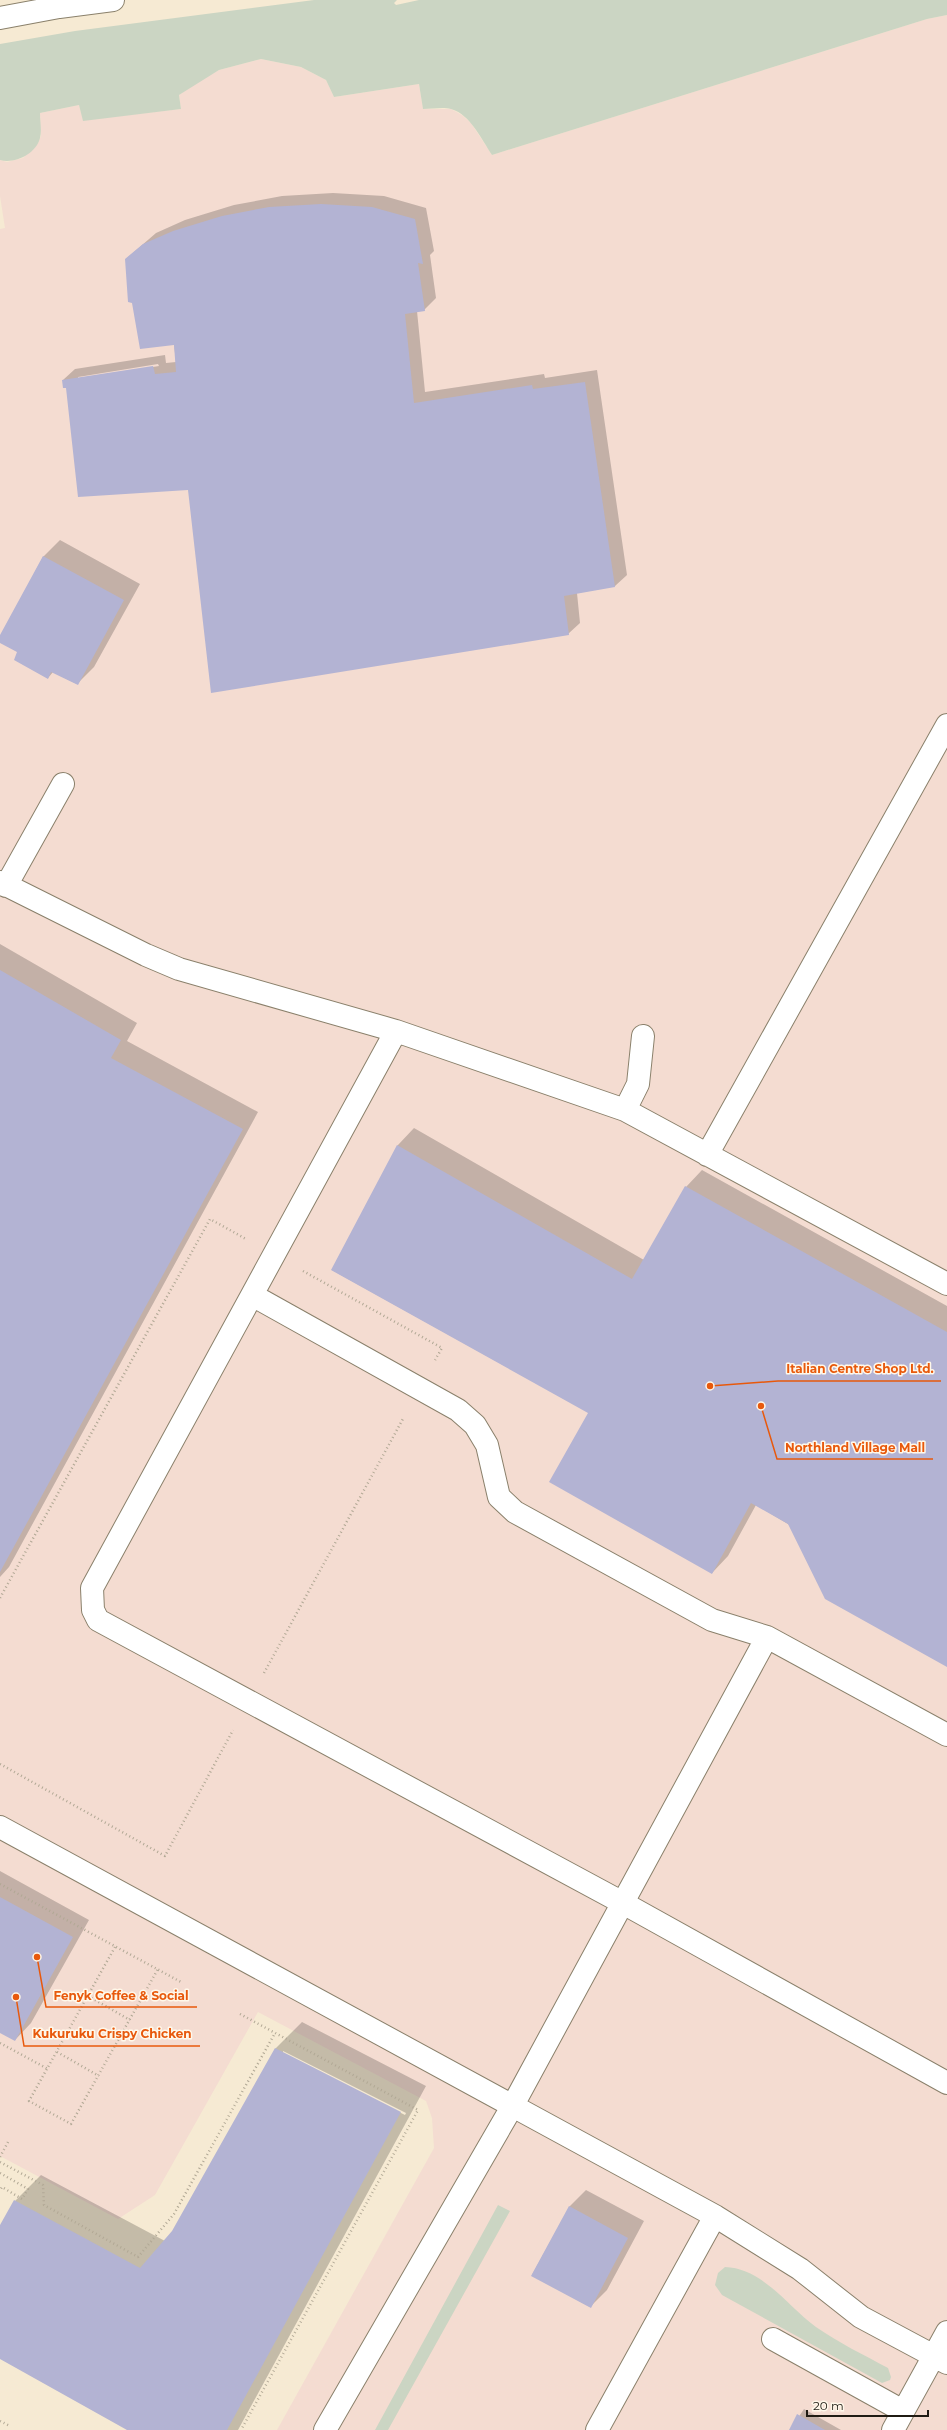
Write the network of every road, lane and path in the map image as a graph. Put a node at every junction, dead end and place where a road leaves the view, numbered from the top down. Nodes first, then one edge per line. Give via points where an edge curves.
1 (114, 0) edge
2 (0, 18) edge
3 (947, 725) edge
4 (63, 784) dead end
5 (3, 884) edge
6 (396, 1032) junction
7 (643, 1036) dead end
8 (625, 1110) junction
9 (707, 1155) junction
10 (274, 1255) junction
11 (947, 1284) edge
12 (252, 1295) junction
13 (419, 1388) junction
14 (0, 1598) edge
15 (767, 1637) junction
16 (249, 1701) junction
17 (947, 1735) edge
18 (0, 1764) edge
19 (0, 1827) edge
20 (0, 1884) edge
21 (622, 1903) junction
22 (115, 1947) junction
23 (158, 1969) junction
24 (181, 1982) dead end
25 (88, 1996) junction
26 (240, 2014) dead end
27 (130, 2020) junction
28 (275, 2033) junction
29 (0, 2043) edge
30 (57, 2052) junction
31 (48, 2069) junction
32 (99, 2076) junction
33 (947, 2083) edge
34 (513, 2105) junction
35 (8, 2142) dead end
36 (0, 2157) edge
37 (0, 2162) edge
38 (0, 2173) edge
39 (0, 2190) edge
40 (715, 2216) junction
41 (947, 2332) edge
42 (773, 2339) dead end
43 (941, 2359) edge
44 (904, 2411) junction
45 (0, 2421) edge
46 (10, 2426) dead end
47 (241, 2430) edge
48 (325, 2430) edge
49 (597, 2430) edge
50 (893, 2430) edge

1 - 2 main road
3 - 9 main road
4 - 5 main road
5 - 6 main road via 179,969
6 - 8 main road
6 - 10 main road
7 - 8 main road via 638,1084
8 - 9 main road
9 - 11 main road
10 - 12 main road
10 - 13 path via 442,1348
10 - 14 path via 210,1219
12 - 13 main road
12 - 16 main road via 92,1588 91,1596 98,1620
13 - 15 main road via 458,1410 475,1425 487,1445 498,1497 515,1512 712,1620
13 - 16 path
15 - 17 main road
15 - 21 main road
16 - 18 path via 165,1856
16 - 21 main road
19 - 34 main road
20 - 22 path
21 - 33 main road
21 - 34 main road
22 - 23 path
22 - 25 path
23 - 24 path
23 - 27 path
25 - 27 path
25 - 30 path
26 - 28 path
27 - 32 path
28 - 37 path via 174,2214 138,2257 44,2205 43,2185
28 - 47 path via 418,2110
29 - 31 path
30 - 31 path
30 - 32 path
31 - 32 path via 29,2102 71,2124
34 - 40 main road
34 - 48 main road
35 - 36 path
38 - 39 path via 28,2189 22,2199 2,2187
40 - 43 main road via 810,2277 860,2317
40 - 49 main road
41 - 43 main road
42 - 44 main road
43 - 44 main road
44 - 50 main road
45 - 46 path

